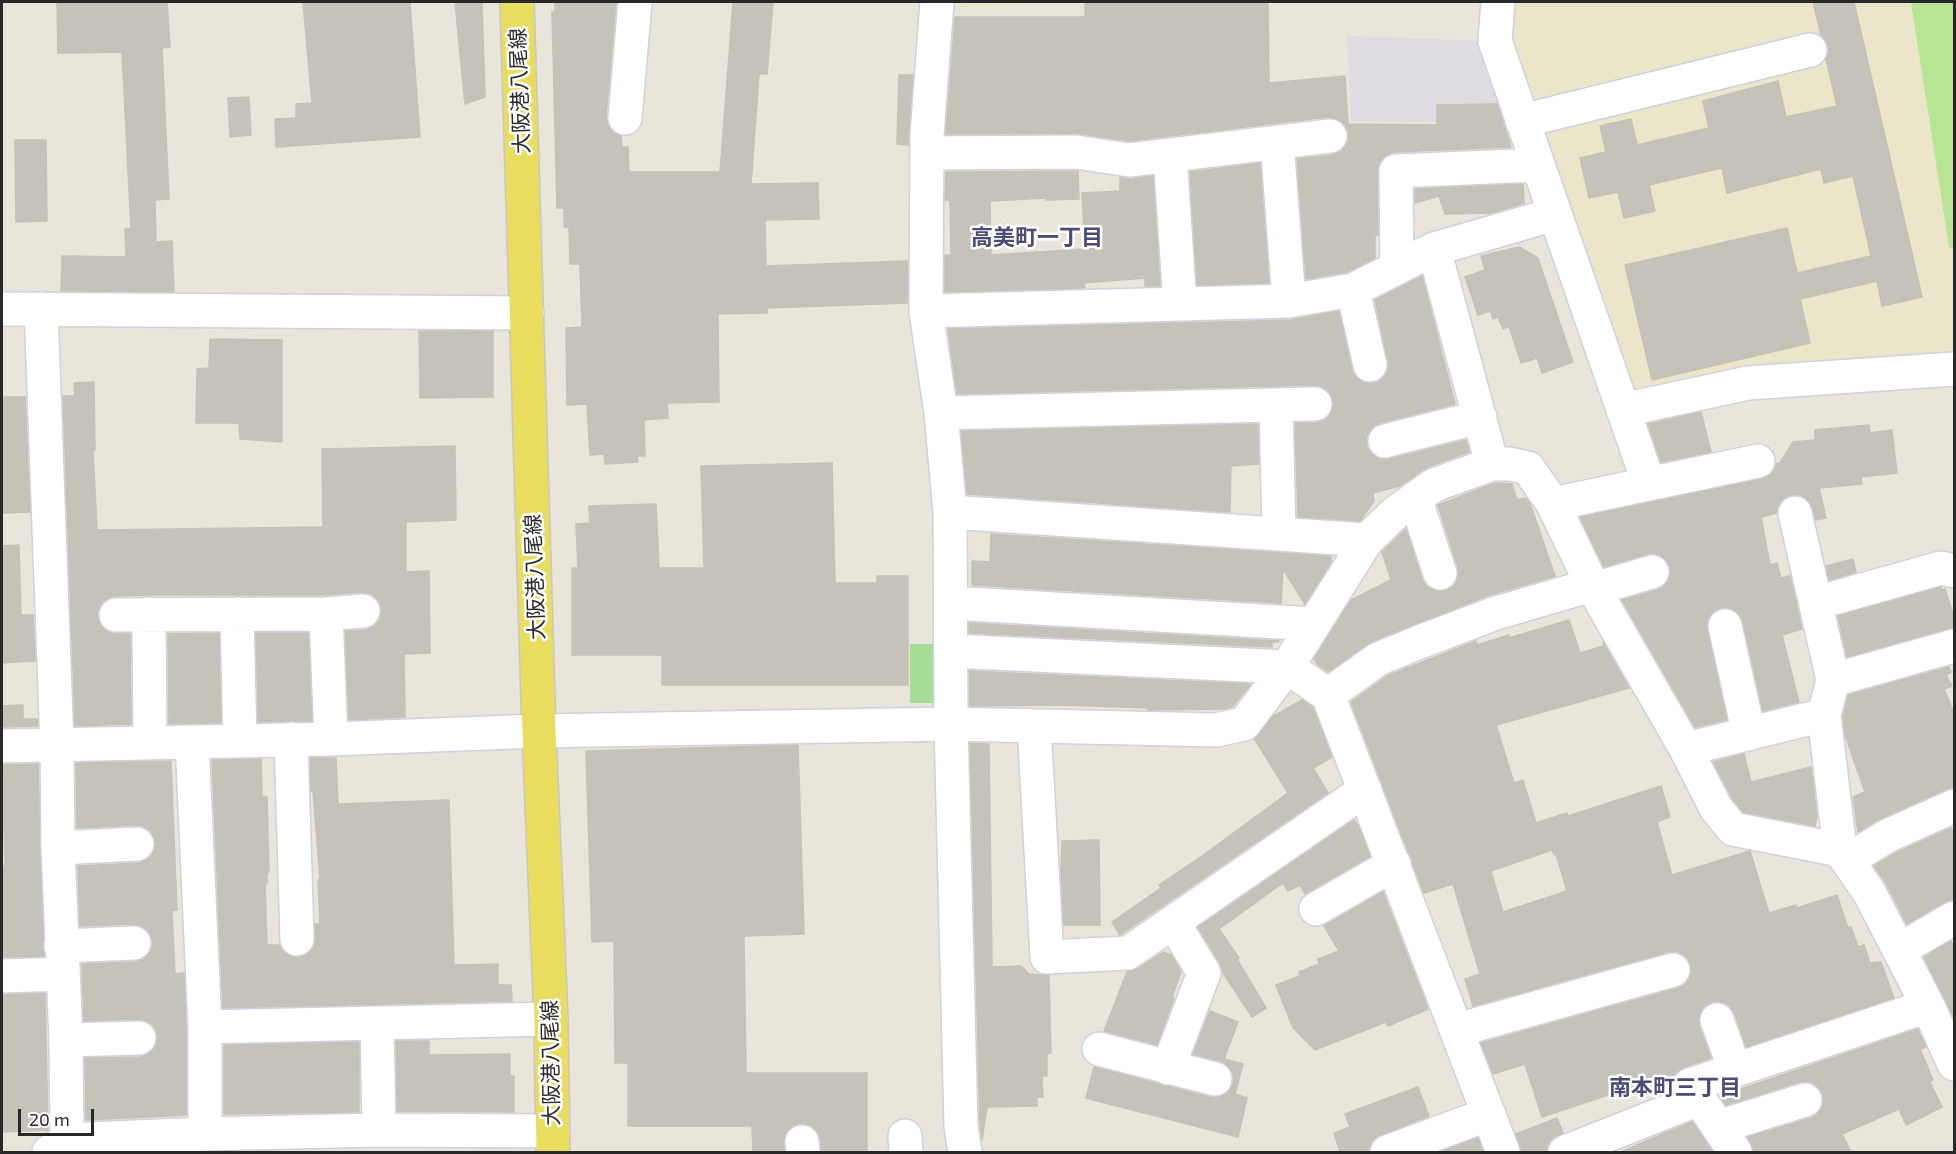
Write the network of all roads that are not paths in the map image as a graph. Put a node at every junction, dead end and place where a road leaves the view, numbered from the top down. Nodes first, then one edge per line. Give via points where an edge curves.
1 (517, 2) edge
2 (635, 2) edge
3 (937, 2) edge
4 (1498, 2) edge
5 (1810, 50) dead end
6 (625, 118) dead end
7 (1522, 121) junction
8 (1330, 136) dead end
9 (1277, 142) junction
10 (927, 153) junction
11 (1170, 155) junction
12 (1538, 165) junction
13 (1555, 214) junction
14 (1434, 249) junction
15 (1397, 268) junction
16 (1353, 290) junction
17 (1289, 301) junction
18 (1180, 304) junction
19 (2, 309) edge
20 (41, 309) junction
21 (926, 311) junction
22 (527, 313) junction
23 (1370, 365) dead end
24 (1954, 369) edge
25 (1315, 404) dead end
26 (1276, 405) junction
27 (1623, 410) junction
28 (941, 413) junction
29 (1480, 417) junction
30 (1385, 441) dead end
31 (1758, 461) dead end
32 (1492, 464) junction
33 (1649, 484) junction
34 (1415, 498) junction
35 (1553, 504) junction
36 (950, 512) junction
37 (1795, 513) dead end
38 (1279, 534) junction
39 (1367, 540) junction
40 (1954, 571) edge
41 (1652, 572) dead end
42 (1440, 573) dead end
43 (1593, 587) junction
44 (951, 603) junction
45 (1816, 603) junction
46 (363, 611) dead end
47 (149, 614) junction
48 (237, 614) junction
49 (326, 614) junction
50 (116, 615) dead end
51 (1314, 624) junction
52 (1725, 626) dead end
53 (1954, 646) edge
54 (951, 651) junction
55 (1287, 668) junction
56 (1833, 680) junction
57 (1328, 695) junction
58 (1824, 715) junction
59 (951, 724) junction
60 (1034, 726) junction
61 (539, 732) junction
62 (1749, 734) junction
63 (331, 739) junction
64 (291, 740) junction
65 (240, 741) junction
66 (192, 742) junction
67 (150, 743) junction
68 (57, 745) junction
69 (2, 746) edge
70 (1686, 749) junction
71 (1365, 790) junction
72 (1954, 806) edge
73 (136, 844) dead end
74 (58, 848) junction
75 (1844, 855) junction
76 (1394, 864) junction
77 (1316, 909) dead end
78 (1954, 918) edge
79 (1173, 922) junction
80 (297, 939) dead end
81 (134, 944) dead end
82 (1899, 950) junction
83 (61, 960) junction
84 (1673, 970) dead end
85 (2, 976) edge
86 (1928, 1006) junction
87 (551, 1018) junction
88 (1717, 1020) dead end
89 (377, 1023) junction
90 (205, 1027) junction
91 (1457, 1030) junction
92 (139, 1038) dead end
93 (66, 1040) junction
94 (1099, 1049) dead end
95 (1953, 1056) edge
96 (1168, 1068) junction
97 (1735, 1070) junction
98 (1215, 1079) dead end
99 (1700, 1099) junction
100 (1805, 1100) dead end
101 (1489, 1114) junction
102 (379, 1130) junction
103 (205, 1134) junction
104 (1726, 1140) edge
105 (553, 1142) edge
106 (57, 1146) edge
107 (965, 1152) edge
108 (1387, 1152) edge
109 (1503, 1152) edge
110 (1565, 1152) edge

1 - 22 main road, 大阪港八尾線
2 - 6 street
3 - 10 street
4 - 7 street via 1496,41
5 - 7 street
7 - 12 street
8 - 9 street
9 - 11 street
9 - 17 street
10 - 11 street via 1076,152 1128,160
10 - 21 street
11 - 18 street
12 - 13 street
12 - 15 street via 1396,171
13 - 14 street
13 - 27 street
14 - 15 street
14 - 29 street
15 - 16 street
16 - 17 street
16 - 23 street
17 - 18 street
18 - 21 street
19 - 20 street
20 - 22 street
20 - 68 street
21 - 28 street
22 - 61 main road, 大阪港八尾線
24 - 27 street via 1748,383
25 - 26 street
26 - 28 street
26 - 38 street
27 - 33 street
28 - 36 street
29 - 30 street
29 - 32 street
31 - 33 street
32 - 34 street via 1434,484
32 - 35 street via 1528,468
33 - 35 street
34 - 39 street
34 - 42 street
35 - 43 street
36 - 38 street
36 - 44 street
37 - 45 street
38 - 39 street
39 - 51 street
40 - 45 street via 1941,568
41 - 43 street
43 - 57 street via 1496,613 1422,641 1378,659
43 - 70 street
44 - 51 street
44 - 54 street
45 - 56 street
46 - 49 street
47 - 48 street
47 - 50 street
47 - 67 street
48 - 49 street
48 - 65 street
49 - 63 street
51 - 55 street
52 - 62 street
53 - 56 street
54 - 55 street
54 - 59 street
55 - 57 street
55 - 60 street via 1244,724 1216,730
56 - 58 street
57 - 71 street
58 - 62 street
58 - 75 street
59 - 60 street
59 - 61 street
59 - 107 street via 961,1126
60 - 79 street via 1047,957 1128,953
61 - 63 street
61 - 87 main road, 大阪港八尾線
62 - 70 street
63 - 64 street
64 - 65 street
64 - 80 street
65 - 66 street
66 - 67 street
66 - 90 street
67 - 68 street
68 - 69 street
68 - 74 street
70 - 75 street via 1716,808 1733,829
71 - 76 street
71 - 79 street
72 - 75 street
73 - 74 street
74 - 83 street
75 - 82 street via 1869,892
76 - 77 street
76 - 91 street
78 - 82 street
79 - 96 street via 1204,973
81 - 83 street
82 - 86 street
83 - 85 street
83 - 93 street
84 - 91 street
86 - 95 street
86 - 97 street
87 - 89 street
87 - 105 main road, 大阪港八尾線
88 - 97 street
89 - 90 street
89 - 102 street
90 - 103 street
91 - 101 street
92 - 93 street
93 - 106 street
94 - 96 street
96 - 98 street
97 - 99 street via 1690,1085
99 - 104 street
99 - 110 street
100 - 104 street
101 - 108 street
101 - 109 street
102 - 103 street
102 - 105 street
103 - 106 street

